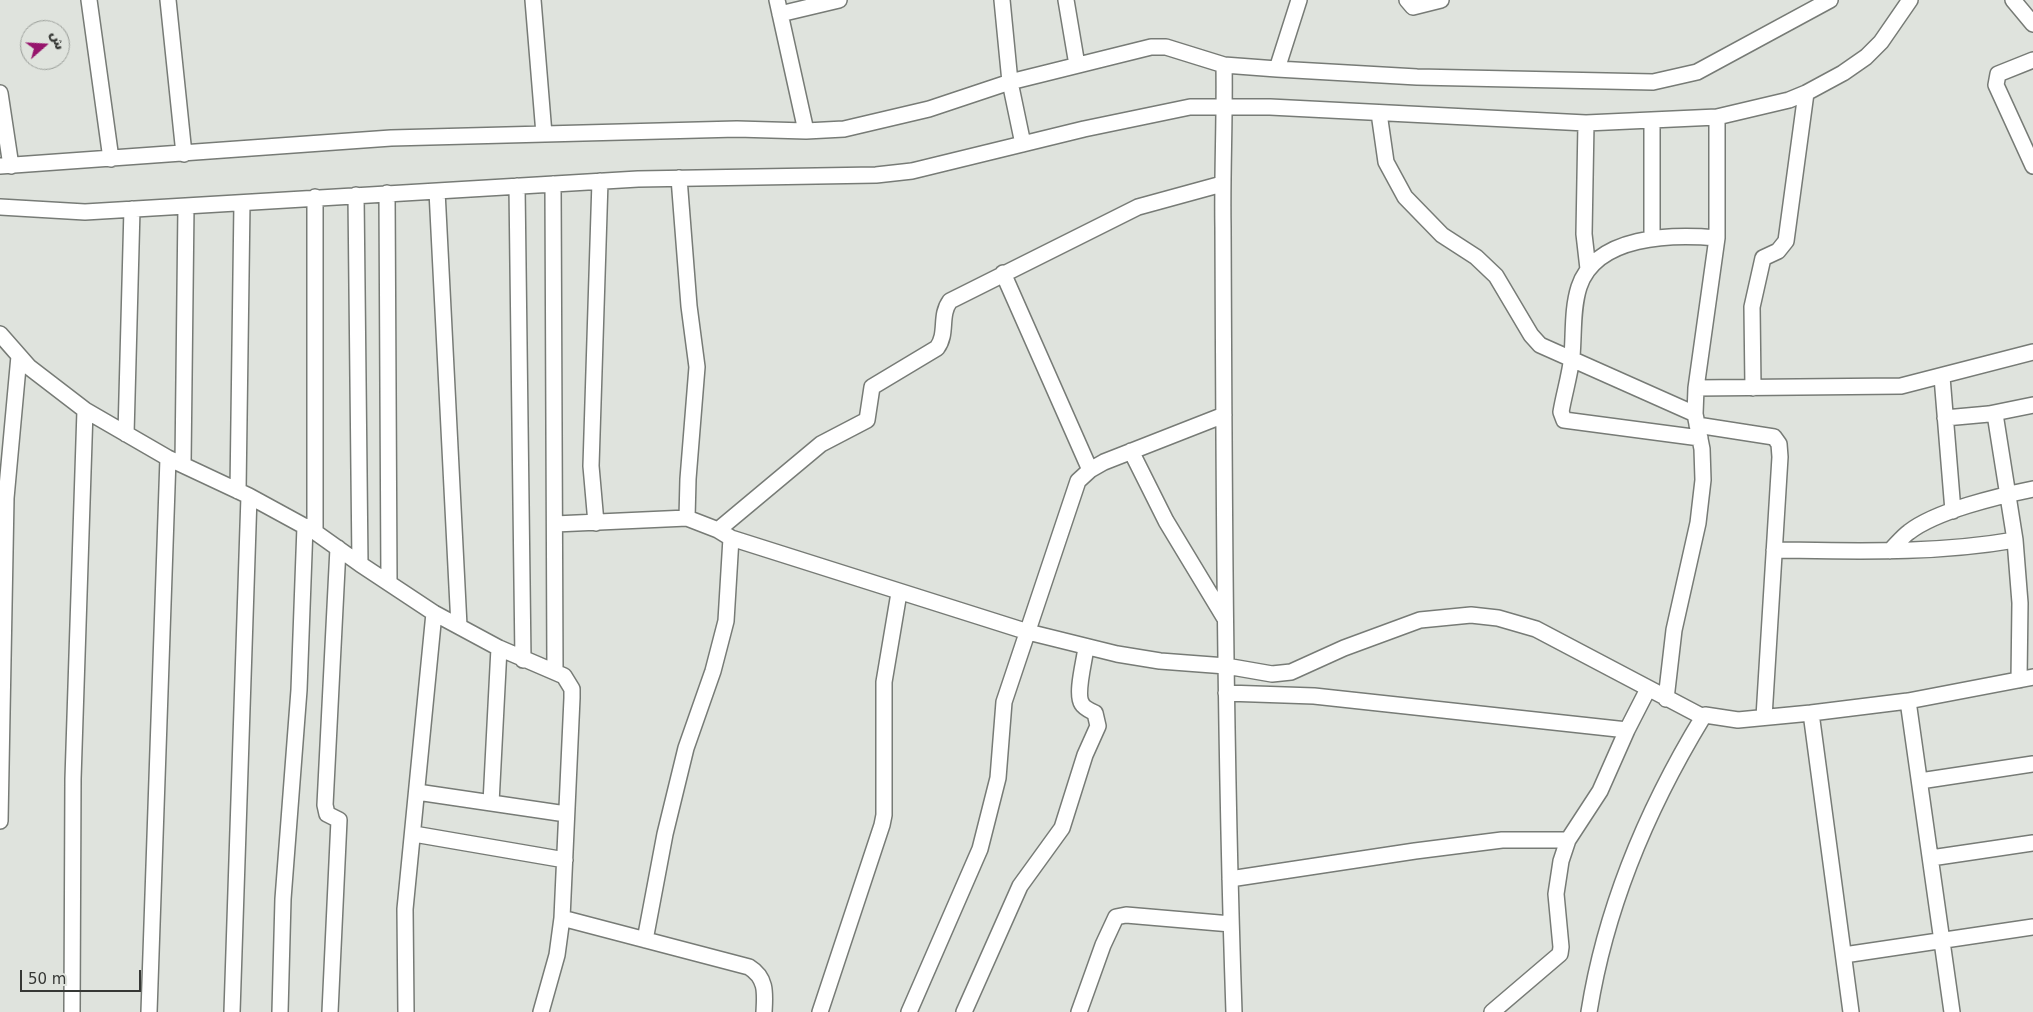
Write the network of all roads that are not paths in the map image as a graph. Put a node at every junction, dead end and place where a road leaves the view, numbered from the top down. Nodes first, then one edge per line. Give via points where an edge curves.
1 (89, 0) edge
2 (168, 0) edge
3 (533, 0) edge
4 (1002, 0) edge
5 (1066, 0) edge
6 (1299, 0) edge
7 (1407, 0) edge
8 (1442, 0) edge
9 (1830, 0) edge
10 (1910, 0) edge
11 (2013, 0) edge
12 (832, 1) edge
13 (779, 7) edge
14 (2033, 24) edge
15 (2033, 60) edge
16 (1077, 65) junction
17 (1224, 65) junction
18 (1277, 69) junction
19 (1010, 82) junction
20 (0, 93) edge
21 (1806, 94) junction
22 (1225, 107) junction
23 (1379, 113) junction
24 (1718, 117) junction
25 (1652, 120) junction
26 (1586, 123) junction
27 (806, 132) junction
28 (544, 134) junction
29 (1023, 144) junction
30 (184, 154) junction
31 (111, 158) junction
32 (5, 166) edge
33 (2033, 166) edge
34 (679, 178) junction
35 (600, 181) junction
36 (553, 184) junction
37 (1222, 184) junction
38 (517, 186) junction
39 (437, 191) junction
40 (387, 193) junction
41 (356, 194) junction
42 (315, 197) junction
43 (242, 203) junction
44 (186, 206) junction
45 (0, 207) edge
46 (132, 209) junction
47 (1652, 238) junction
48 (1717, 238) junction
49 (1588, 269) junction
50 (1003, 273) junction
51 (0, 334) edge
52 (2033, 352) edge
53 (19, 356) junction
54 (1571, 358) junction
55 (1942, 377) junction
56 (1696, 388) junction
57 (1753, 388) junction
58 (2033, 405) edge
59 (85, 410) junction
60 (1995, 414) junction
61 (1224, 415) junction
62 (1945, 418) junction
63 (1697, 426) junction
64 (126, 434) junction
65 (1132, 450) junction
66 (168, 458) junction
67 (183, 464) junction
68 (1090, 470) junction
69 (2033, 489) edge
70 (243, 493) junction
71 (2008, 495) junction
72 (1953, 511) junction
73 (687, 518) junction
74 (596, 523) junction
75 (555, 524) junction
76 (310, 529) junction
77 (725, 534) junction
78 (2014, 540) junction
79 (338, 548) junction
80 (1774, 550) junction
81 (1890, 551) junction
82 (360, 564) junction
83 (389, 582) junction
84 (900, 593) junction
85 (434, 613) junction
86 (1225, 619) junction
87 (459, 626) junction
88 (1028, 632) junction
89 (1086, 646) junction
90 (499, 648) junction
91 (523, 660) junction
92 (1226, 666) junction
93 (555, 670) junction
94 (2026, 679) edge
95 (1648, 689) junction
96 (1226, 693) junction
97 (1666, 699) junction
98 (1908, 701) junction
99 (1810, 714) junction
100 (1703, 717) junction
101 (1764, 717) junction
102 (1626, 730) junction
103 (2033, 764) edge
104 (1920, 781) junction
105 (417, 792) junction
106 (491, 803) junction
107 (566, 814) junction
108 (0, 820) edge
109 (414, 834) junction
110 (1568, 840) junction
111 (2033, 843) edge
112 (1931, 858) junction
113 (564, 860) junction
114 (1230, 879) junction
115 (562, 918) junction
116 (1231, 924) junction
117 (2033, 927) edge
118 (645, 940) junction
119 (1943, 941) junction
120 (1844, 955) junction
121 (72, 1012) edge
122 (150, 1012) edge
123 (232, 1012) edge
124 (280, 1012) edge
125 (330, 1012) edge
126 (406, 1012) edge
127 (541, 1012) edge
128 (764, 1012) edge
129 (820, 1012) edge
130 (909, 1012) edge
131 (964, 1012) edge
132 (1079, 1012) edge
133 (1234, 1012) edge
134 (1492, 1012) edge
135 (1589, 1012) edge
136 (1851, 1012) edge
137 (1952, 1012) edge

1 - 31 street
2 - 30 street
3 - 28 street
4 - 19 street
5 - 16 street
6 - 18 street
7 - 8 street via 1412,7 1418,8
9 - 18 street via 1697,72 1653,82 1418,77
10 - 21 street via 1881,42 1866,57
11 - 14 street
12 - 13 street
13 - 27 street
15 - 33 street via 1998,74 1996,79
16 - 17 street via 1166,47
16 - 19 street
17 - 18 street
17 - 22 street
19 - 27 street via 929,109 844,129
19 - 29 street
20 - 32 street
21 - 24 street via 1760,109
21 - 57 street via 1786,241 1763,258 1753,297
22 - 23 street
22 - 29 street via 1190,108
22 - 37 street
23 - 26 street
23 - 54 street via 1386,162 1405,197 1442,235 1476,257 1496,276 1540,345
24 - 25 street
24 - 48 street
25 - 26 street
25 - 47 street
26 - 49 street via 1584,234
27 - 28 street via 736,129
28 - 30 street via 391,138
29 - 34 street via 912,171 885,174
30 - 31 street
31 - 32 street
34 - 35 street
34 - 73 street via 697,367
35 - 36 street
35 - 74 street via 591,466
36 - 38 street
36 - 75 street
37 - 50 street via 1138,207
37 - 61 street
38 - 39 street
38 - 91 street
39 - 40 street
39 - 87 street
40 - 41 street
40 - 83 street
41 - 42 street
41 - 82 street
42 - 43 street
42 - 76 street
43 - 44 street
43 - 70 street
44 - 46 street
44 - 67 street
45 - 46 street via 85,212
46 - 64 street
47 - 48 street via 1687,235
47 - 49 street via 1607,253
48 - 56 street
49 - 54 street via 1579,287
50 - 68 street
50 - 77 street via 950,301 943,314 941,342 937,348 872,387 867,420 821,444
51 - 53 street
52 - 55 street via 1998,359
53 - 59 street
53 - 108 street via 6,498
54 - 63 street
54 - 63 street via 1562,419
55 - 57 street via 1901,386
55 - 62 street
56 - 57 street
56 - 63 street
58 - 60 street
59 - 64 street
59 - 121 street via 73,779
60 - 62 street
60 - 71 street
61 - 65 street
61 - 86 street
62 - 72 street
63 - 80 street via 1774,437 1779,444
63 - 97 street via 1702,449 1698,523 1674,630
64 - 66 street
65 - 68 street
65 - 86 street via 1166,521
66 - 67 street
66 - 122 street
67 - 70 street
68 - 88 street via 1076,485
69 - 71 street
70 - 76 street
70 - 123 street via 237,919
71 - 72 street
71 - 78 street
72 - 81 street via 1908,532
73 - 74 street
73 - 77 street
74 - 75 street
75 - 93 street
76 - 79 street
76 - 124 street via 283,899
77 - 84 street
77 - 118 street via 726,621 686,748 665,834
78 - 81 street via 1982,546
78 - 94 street
79 - 82 street
79 - 125 street via 324,805 327,814 339,820
80 - 81 street
80 - 101 street
82 - 83 street
83 - 85 street
84 - 88 street
84 - 129 street via 884,682 883,820
85 - 87 street
85 - 105 street
86 - 92 street
87 - 90 street
88 - 89 street
88 - 130 street via 1004,702 998,778 980,849
89 - 92 street via 1160,661
89 - 131 street via 1080,701 1095,713 1098,726 1085,755 1062,828 1020,886
90 - 91 street
90 - 106 street
91 - 93 street
92 - 95 street via 1272,674 1291,672 1420,620 1471,615 1498,618 1536,629
92 - 96 street
93 - 107 street via 564,676 572,690
94 - 98 street
95 - 97 street
95 - 102 street
96 - 102 street via 1314,696
96 - 114 street
97 - 100 street
98 - 99 street
98 - 104 street
99 - 101 street
99 - 120 street
100 - 101 street via 1738,720
100 - 135 street via 1673,767 1625,873 1607,928
102 - 110 street via 1600,791
103 - 104 street
104 - 112 street
105 - 106 street
105 - 109 street
106 - 107 street
107 - 113 street
109 - 113 street
109 - 126 street via 405,909
110 - 114 street via 1502,840
110 - 134 street via 1556,894 1560,954
111 - 112 street
112 - 119 street
113 - 115 street
114 - 116 street
115 - 118 street
115 - 127 street via 557,955
116 - 132 street via 1126,915 1116,917
116 - 133 street
117 - 119 street
118 - 128 street via 756,972 765,988
119 - 120 street
119 - 137 street
120 - 136 street

